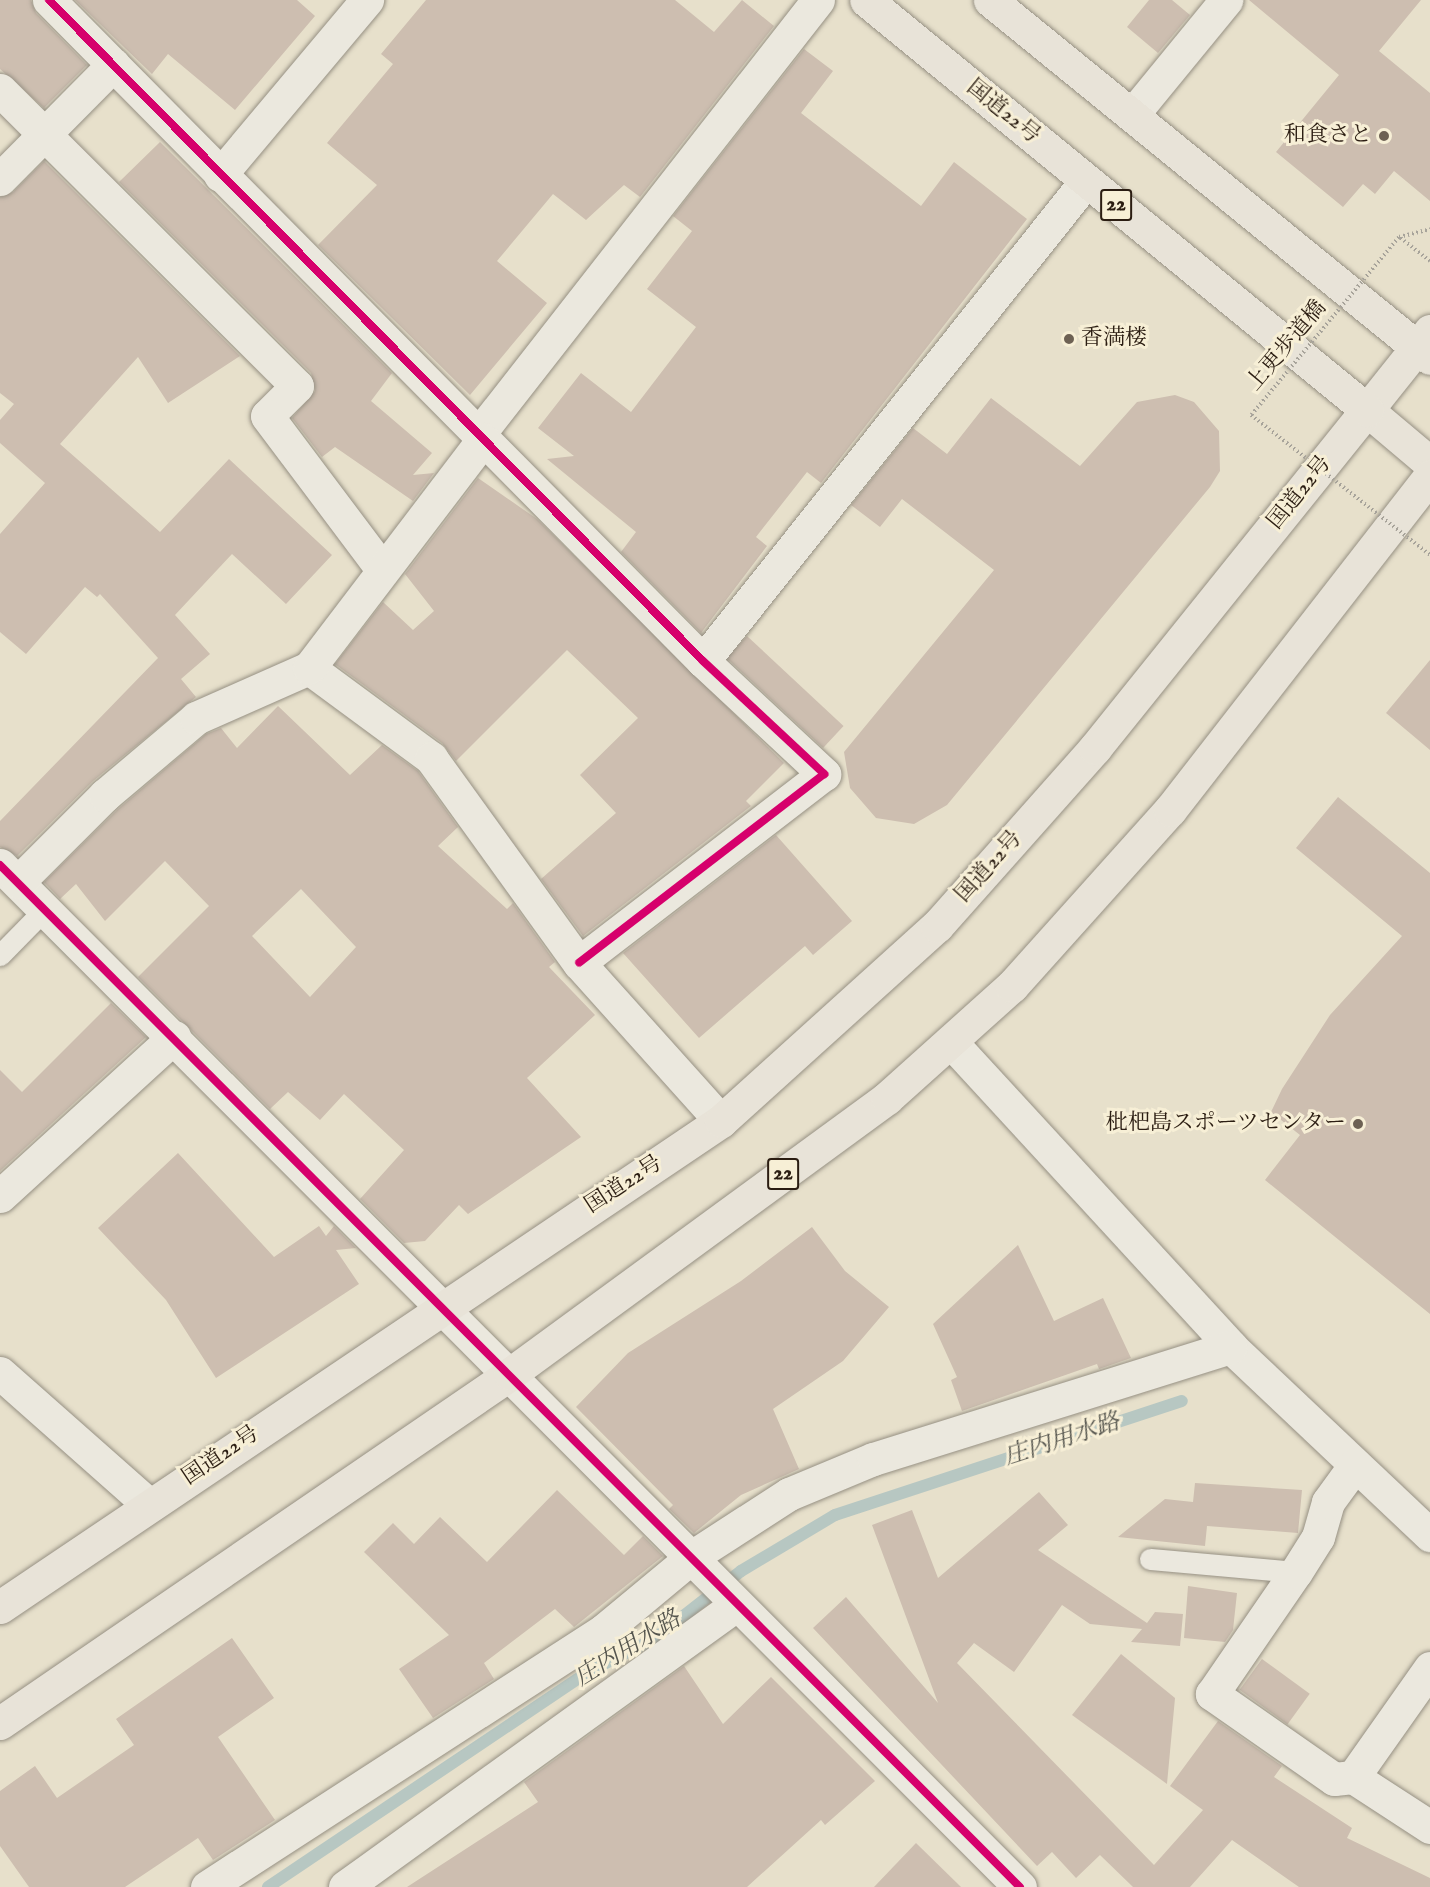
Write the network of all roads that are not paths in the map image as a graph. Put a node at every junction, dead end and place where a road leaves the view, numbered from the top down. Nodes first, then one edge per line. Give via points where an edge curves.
1 (49, 0) edge
2 (367, 0) edge
3 (818, 0) edge
4 (866, 0) edge
5 (990, 0) edge
6 (1226, 0) edge
7 (113, 65) junction
8 (0, 90) edge
9 (1132, 115) junction
10 (42, 133) junction
11 (220, 175) junction
12 (0, 179) edge
13 (1086, 181) junction
14 (1426, 345) edge
15 (1367, 410) junction
16 (480, 438) junction
17 (1430, 463) edge
18 (1430, 476) edge
19 (382, 569) junction
20 (703, 661) junction
21 (309, 668) junction
22 (9, 874) edge
23 (45, 909) junction
24 (0, 955) edge
25 (579, 963) junction
26 (174, 1037) junction
27 (951, 1042) junction
28 (721, 1121) junction
29 (0, 1196) edge
30 (437, 1308) junction
31 (1231, 1347) junction
32 (0, 1373) edge
33 (510, 1374) junction
34 (1355, 1465) junction
35 (149, 1505) junction
36 (1430, 1535) edge
37 (1150, 1559) dead end
38 (697, 1561) junction
39 (1296, 1572) junction
40 (735, 1601) junction
41 (0, 1607) edge
42 (1430, 1668) edge
43 (0, 1723) edge
44 (1353, 1777) junction
45 (1430, 1827) edge
46 (207, 1887) edge
47 (345, 1887) edge
48 (1020, 1887) edge

1 - 7 street
2 - 11 street
3 - 16 street
4 - 13 main road, 国道22号 / 22
5 - 9 main road
6 - 9 street
7 - 10 street
7 - 11 street
8 - 10 street
9 - 14 main road
10 - 12 street
10 - 19 street via 297,386 267,416
11 - 16 street
13 - 15 main road, 国道22号 / 22
13 - 20 street
14 - 15 main road
15 - 17 main road
15 - 28 main road, 国道22号 via 1095,748 937,926
16 - 19 street
16 - 20 street
18 - 27 main road, 22 via 1170,810 1012,986
19 - 21 street
20 - 25 street via 824,774
21 - 22 street via 196,718
21 - 25 street via 431,758
22 - 23 street
23 - 24 lane
23 - 26 street
25 - 28 street
26 - 29 street
26 - 30 street
27 - 31 street
27 - 33 main road, 22 via 887,1098
28 - 30 main road, 国道22号
30 - 33 street
30 - 35 main road, 国道22号
31 - 34 street
31 - 38 street via 873,1459 789,1494
32 - 35 street
33 - 38 street
33 - 43 main road, 22
34 - 36 street
34 - 39 street via 1328,1502 1318,1536
35 - 41 main road, 国道22号
37 - 39 lane
38 - 40 street
38 - 46 street via 604,1630
39 - 44 street via 1212,1694 1334,1779
40 - 47 street
40 - 48 street
42 - 44 street
44 - 45 street

